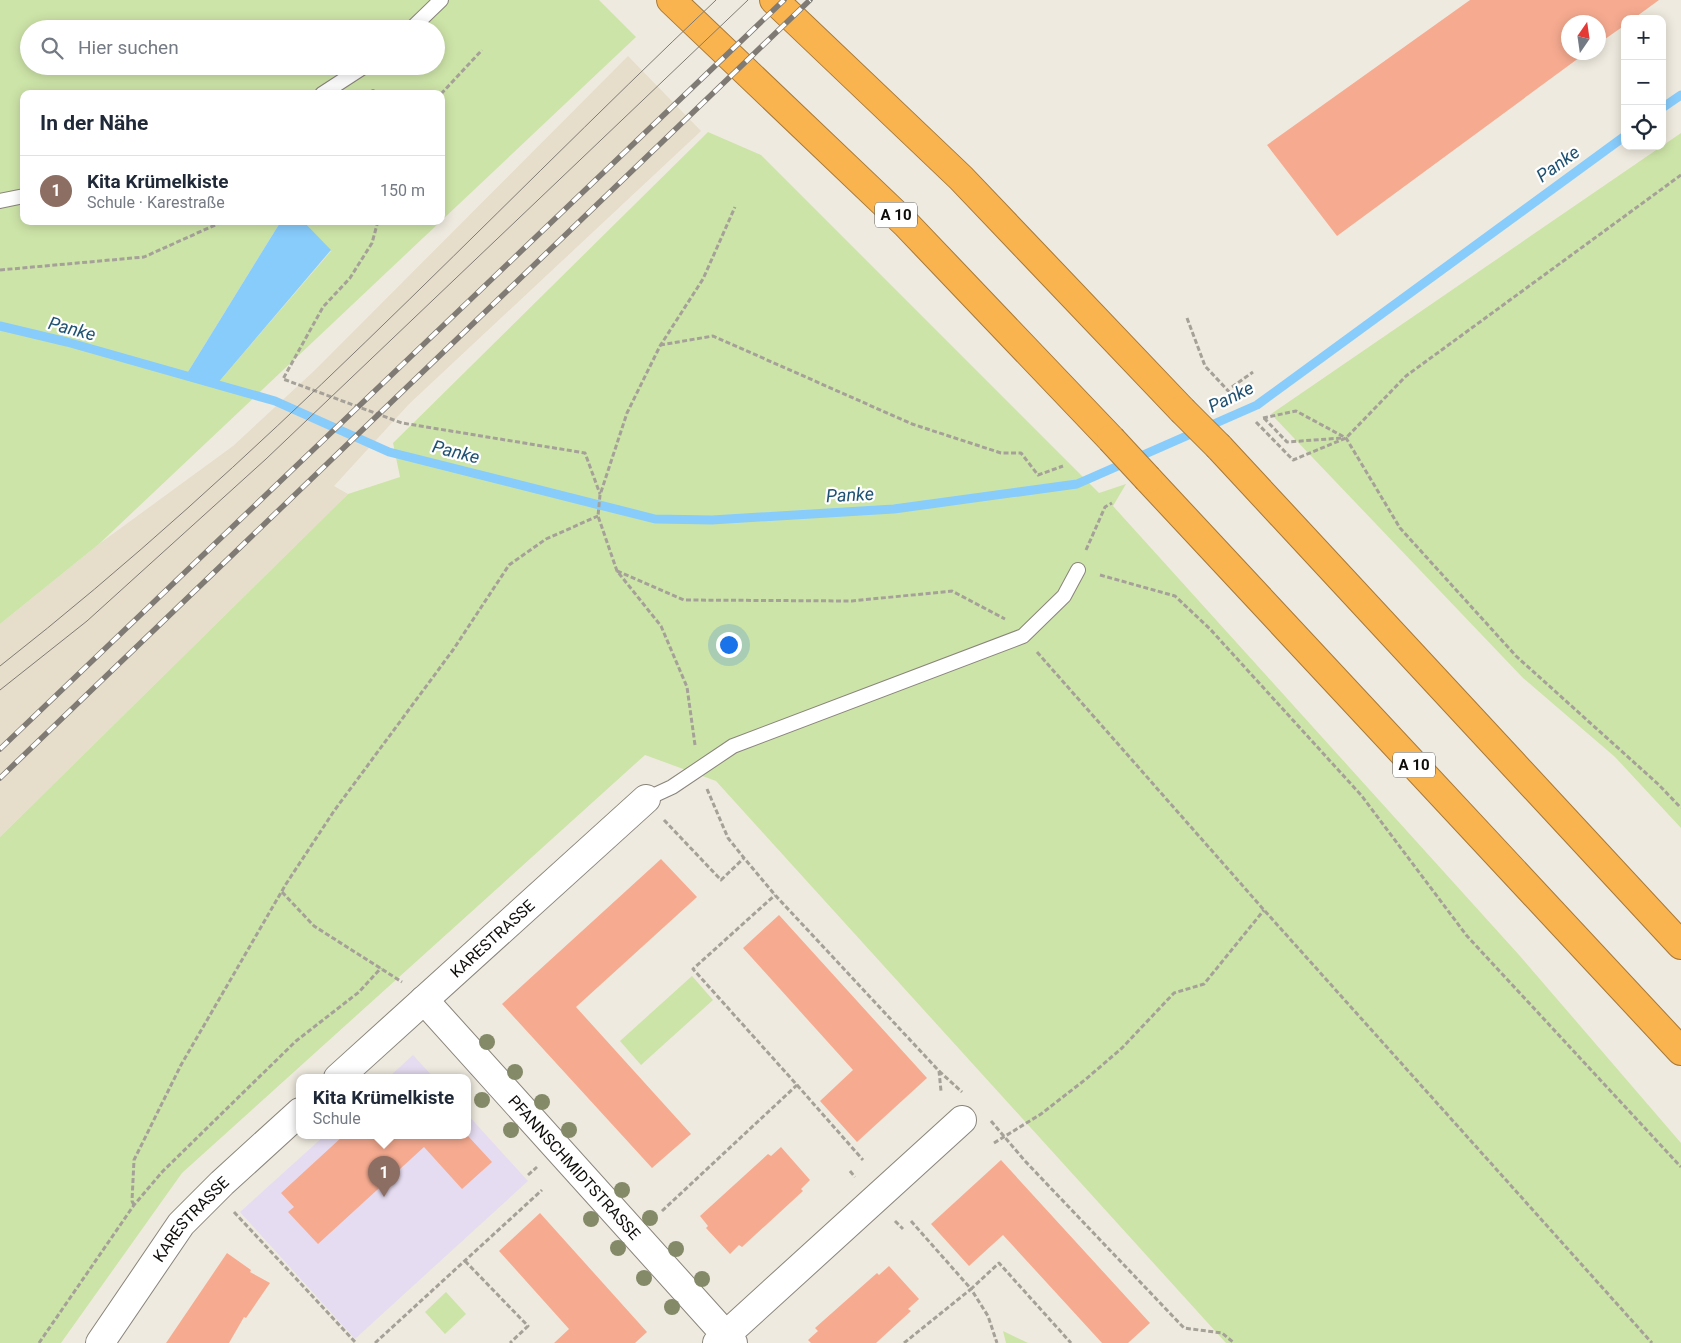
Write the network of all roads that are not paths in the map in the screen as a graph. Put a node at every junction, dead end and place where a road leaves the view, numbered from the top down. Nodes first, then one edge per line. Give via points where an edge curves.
1 (441, 0) edge
2 (671, 0) edge
3 (774, 0) edge
4 (420, 20) edge
5 (351, 75) edge
6 (328, 90) edge
7 (20, 197) edge
8 (0, 201) edge
9 (1078, 570) road end
10 (646, 799) joint
11 (1681, 945) edge
12 (424, 1000) junction
13 (1681, 1051) edge
14 (342, 1074) edge
15 (972, 1111) road end
16 (296, 1116) edge
17 (725, 1340) edge
18 (100, 1343) edge

1 - 4 lane
2 - 13 highway, A 10, bridge via 906,224 1111,439
3 - 11 highway, bridge via 961,178 1218,446
5 - 6 lane
7 - 8 lane
9 - 10 lane via 1064,596 1023,636 733,746 672,787
10 - 12 street, KARESTRASSE
12 - 14 street, KARESTRASSE
12 - 17 street, PFANNSCHMIDTSTRASSE
15 - 17 street, PFANNSCHMIDTSTRASSE
16 - 18 street, KARESTRASSE via 181,1224

